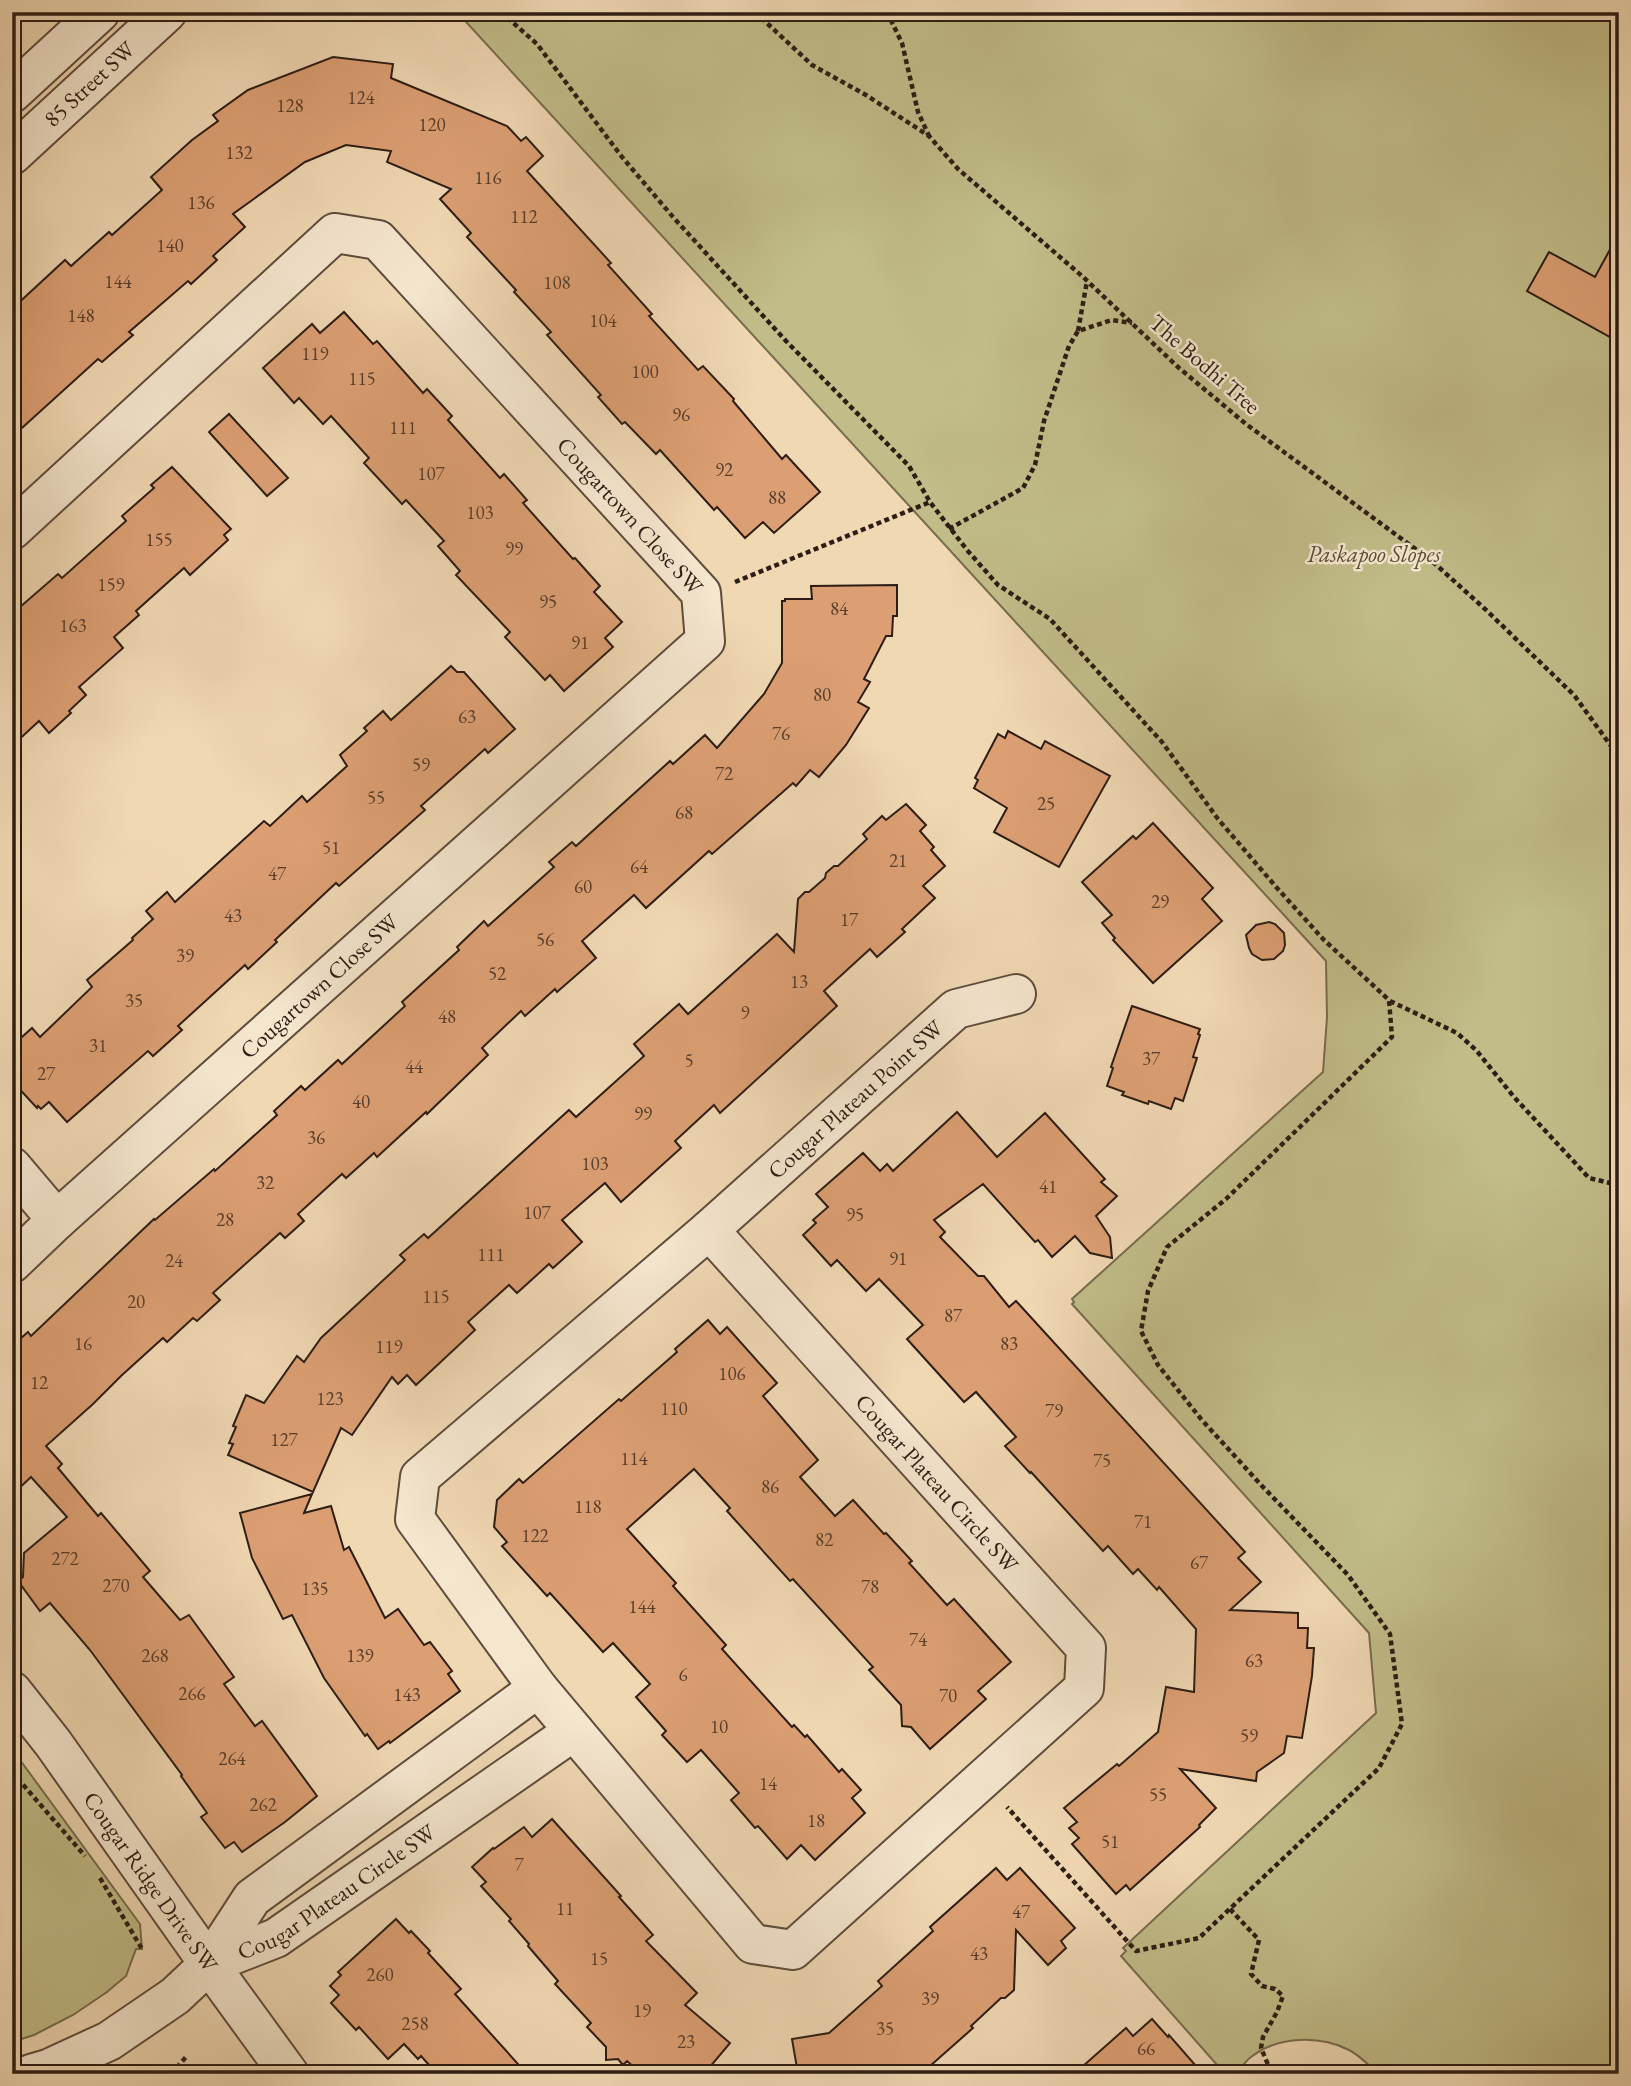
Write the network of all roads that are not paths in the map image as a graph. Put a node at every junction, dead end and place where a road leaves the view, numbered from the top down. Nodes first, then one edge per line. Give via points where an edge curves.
1 (100, 12) edge
2 (167, 12) edge
3 (12, 93) edge
4 (12, 155) edge
5 (12, 530) edge
6 (1016, 994) dead end
7 (12, 1167) edge
8 (57, 1220) junction
9 (709, 1230) junction
10 (12, 1263) edge
11 (538, 1688) junction
12 (12, 1691) edge
13 (573, 1731) junction
14 (209, 1964) junction
15 (31, 2074) edge
16 (289, 2074) edge

1 - 3 street, 85 Street SW
2 - 4 street, 85 Street SW
5 - 8 street, Cougartown Close SW via 335,233 378,240 701,593 705,641
6 - 9 street, Cougar Plateau Point SW via 956,1009
7 - 8 street
8 - 10 street, Cougartown Close SW
9 - 11 street, Cougar Plateau Circle SW via 420,1477 415,1519
9 - 13 street, Cougar Plateau Circle SW via 1086,1648 1084,1688 793,1950 753,1944
11 - 13 street, Cougar Plateau Circle SW
11 - 14 street, Cougar Plateau Circle SW via 252,1898
12 - 14 street, Cougar Ridge Drive SW
13 - 14 street, Cougar Plateau Circle SW via 276,1938
14 - 15 street via 175,1996 109,2041
14 - 16 street, Cougar Ridge Drive SW

